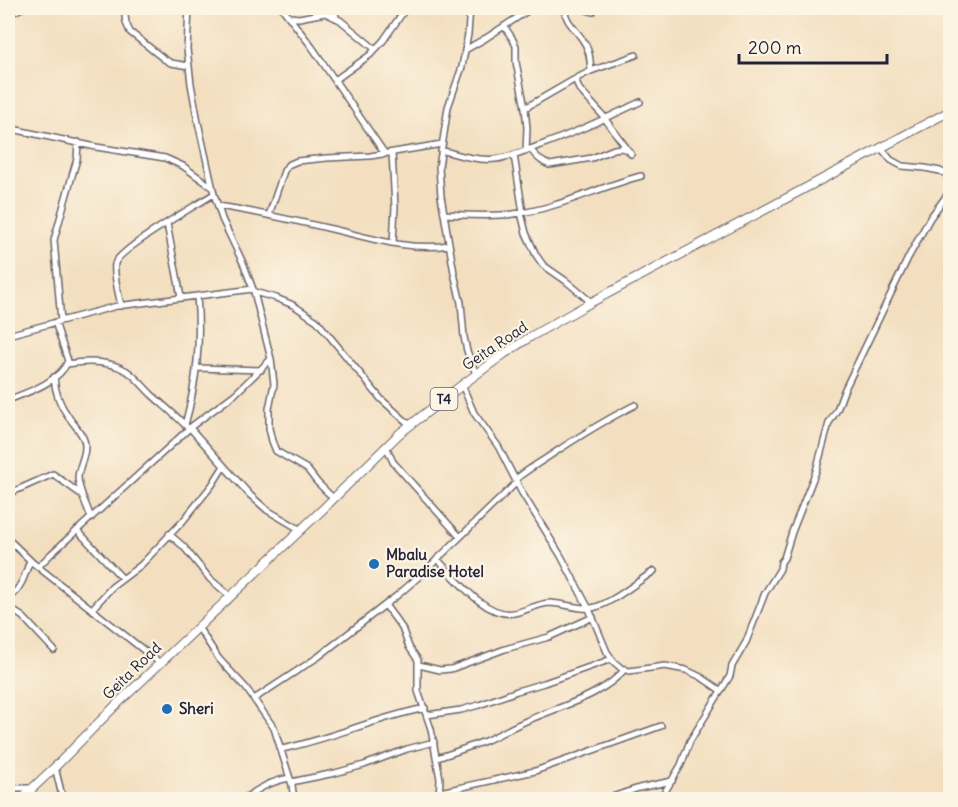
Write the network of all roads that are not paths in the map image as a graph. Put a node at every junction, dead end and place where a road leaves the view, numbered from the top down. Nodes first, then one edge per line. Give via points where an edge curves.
1 (22, 8) edge
2 (124, 8) edge
3 (189, 8) edge
4 (282, 8) edge
5 (335, 8) edge
6 (406, 8) edge
7 (470, 8) edge
8 (532, 8) edge
9 (564, 8) edge
10 (580, 8) edge
11 (10, 12) edge
12 (593, 12) dead end
13 (290, 17) junction
14 (336, 18) junction
15 (504, 26) junction
16 (375, 49) junction
17 (465, 50) junction
18 (636, 55) dead end
19 (189, 66) junction
20 (591, 71) junction
21 (577, 78) junction
22 (335, 80) junction
23 (8, 93) edge
24 (640, 102) dead end
25 (525, 108) junction
26 (951, 111) edge
27 (606, 119) junction
28 (9, 129) edge
29 (78, 142) junction
30 (442, 147) junction
31 (882, 148) junction
32 (528, 150) junction
33 (388, 153) junction
34 (514, 155) junction
35 (641, 176) dead end
36 (951, 176) edge
37 (212, 187) junction
38 (951, 191) edge
39 (214, 194) junction
40 (218, 206) junction
41 (522, 213) junction
42 (444, 214) junction
43 (269, 215) junction
44 (8, 218) edge
45 (167, 223) junction
46 (8, 229) edge
47 (393, 243) junction
48 (449, 245) junction
49 (253, 290) junction
50 (197, 296) junction
51 (181, 298) junction
52 (591, 302) junction
53 (121, 306) junction
54 (58, 322) junction
55 (8, 335) edge
56 (271, 359) junction
57 (67, 364) junction
58 (197, 368) junction
59 (261, 370) junction
60 (476, 374) junction
61 (54, 377) junction
62 (462, 385) junction
63 (8, 400) edge
64 (635, 405) dead end
65 (410, 425) junction
66 (188, 428) junction
67 (386, 446) junction
68 (224, 466) junction
69 (517, 480) junction
70 (8, 494) edge
71 (83, 495) junction
72 (333, 498) junction
73 (91, 518) junction
74 (77, 530) junction
75 (301, 530) junction
76 (169, 534) junction
77 (460, 537) junction
78 (8, 538) edge
79 (437, 559) junction
80 (30, 560) junction
81 (38, 567) junction
82 (654, 571) dead end
83 (122, 579) junction
84 (230, 596) junction
85 (8, 598) edge
86 (386, 605) junction
87 (8, 607) edge
88 (92, 609) junction
89 (589, 609) junction
90 (593, 617) junction
91 (198, 627) junction
92 (54, 650) dead end
93 (612, 659) junction
94 (160, 663) junction
95 (418, 665) junction
96 (625, 669) junction
97 (720, 690) junction
98 (254, 699) junction
99 (425, 708) junction
100 (427, 715) junction
101 (662, 726) dead end
102 (434, 742) junction
103 (282, 749) junction
104 (437, 758) junction
105 (55, 767) junction
106 (291, 780) junction
107 (672, 781) junction
108 (8, 788) edge
109 (32, 788) junction
110 (439, 797) edge
111 (20, 800) edge
112 (63, 800) edge
113 (242, 800) edge
114 (294, 800) edge
115 (431, 800) edge
116 (603, 800) edge
117 (660, 800) edge

1 - 11 street
2 - 19 street via 129,32 171,63
3 - 19 street
4 - 13 street
5 - 14 street
6 - 16 street
7 - 17 street
8 - 15 street
9 - 20 street via 567,20 586,44
10 - 12 street
13 - 14 street via 325,13
13 - 22 street
14 - 16 street
15 - 17 street
15 - 25 street via 516,46
16 - 22 street
17 - 30 street via 448,107
18 - 20 street
19 - 37 street
20 - 21 street
21 - 25 street
21 - 27 street via 578,87
22 - 33 street
23 - 28 street
24 - 27 street
25 - 32 street
26 - 31 highway, Geita Road / T4
27 - 32 street
27 - 32 street via 629,152 614,149 592,158 550,165
28 - 29 street
29 - 37 street via 165,158
29 - 54 street via 54,240
30 - 33 street
30 - 34 street via 472,158
30 - 42 street via 439,166
31 - 36 street via 902,166
31 - 52 highway, Geita Road / T4
32 - 34 street
33 - 43 street via 309,159 288,165
33 - 47 street via 395,207
34 - 41 street
35 - 41 street
37 - 39 street
38 - 97 street via 930,218 829,423 780,569
39 - 40 street
39 - 45 street
40 - 43 street
40 - 49 street
41 - 42 street
41 - 52 street via 526,233 543,265
42 - 48 street
43 - 47 street
44 - 46 street
45 - 51 street
45 - 53 street via 130,246 114,263
47 - 48 street via 421,248
48 - 60 street via 467,351
49 - 50 street
49 - 56 street
49 - 65 street via 293,304 317,321 381,399
50 - 51 street
50 - 58 street
51 - 53 street
52 - 60 highway, Geita Road / T4
53 - 54 street
54 - 55 street
54 - 57 street
56 - 59 street
56 - 72 street via 274,384 269,428 276,451 307,469
57 - 61 street
57 - 66 street via 117,366
58 - 59 street
58 - 66 street
59 - 66 street
60 - 62 highway, Geita Road / T4
61 - 63 street
61 - 71 street via 61,406 84,441 78,479
62 - 65 highway, Geita Road / T4
62 - 69 street via 474,413
64 - 69 street via 596,426
65 - 67 highway, Geita Road / T4
66 - 68 street
66 - 73 street
67 - 72 highway, Geita Road / T4
67 - 77 street via 393,462
68 - 75 street via 267,510
68 - 76 street via 201,500
69 - 77 street
69 - 89 street
70 - 71 street via 53,474
71 - 73 street
72 - 75 highway, Geita Road / T4
73 - 74 street
74 - 81 street
74 - 83 street
75 - 84 highway, Geita Road / T4
76 - 83 street via 141,565
76 - 84 street
77 - 79 street
78 - 80 street
79 - 86 street
79 - 89 street via 476,599 502,614 551,603
80 - 81 street
80 - 85 street via 23,580
81 - 88 street
82 - 89 street via 614,598
83 - 88 street
84 - 91 highway, Geita Road / T4
86 - 95 street via 402,628
86 - 98 street via 344,639
87 - 92 street
88 - 94 street
89 - 90 street
90 - 93 street
90 - 95 street via 549,637 451,669
91 - 94 highway, Geita Road / T4
91 - 98 street via 219,659
93 - 96 street
93 - 100 street via 479,705
94 - 105 highway, Geita Road / T4
95 - 99 street via 418,691
96 - 97 street via 665,666 686,670
96 - 104 street via 607,686 485,741
97 - 107 street
98 - 103 street via 274,728
99 - 100 street
99 - 103 street
100 - 102 street
101 - 110 street via 535,771
102 - 104 street
102 - 106 street via 335,773
103 - 106 street
104 - 110 street
105 - 109 highway, Geita Road / T4
105 - 112 street
106 - 113 street via 266,784
106 - 114 street
107 - 116 street
107 - 117 street
108 - 109 street
109 - 111 highway, Geita Road / T4
110 - 115 street

